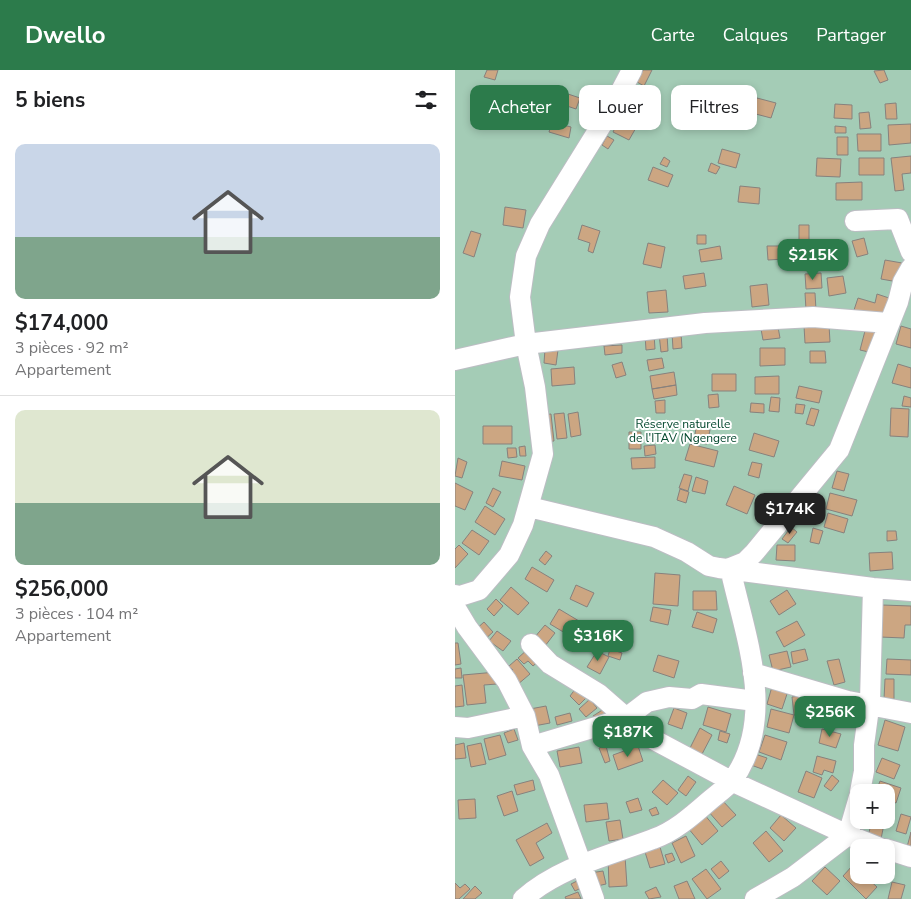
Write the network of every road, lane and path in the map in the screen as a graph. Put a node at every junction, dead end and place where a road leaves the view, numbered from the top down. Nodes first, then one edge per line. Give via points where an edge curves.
1 (631, 70) edge
2 (855, 220) dead end
3 (911, 252) edge
4 (911, 268) edge
5 (888, 323) junction
6 (526, 344) junction
7 (455, 360) edge
8 (529, 507) junction
9 (730, 568) junction
10 (873, 588) junction
11 (911, 590) edge
12 (455, 596) edge
13 (455, 607) edge
14 (531, 644) dead end
15 (753, 673) junction
16 (755, 701) junction
17 (869, 706) junction
18 (911, 713) edge
19 (525, 716) junction
20 (626, 718) junction
21 (455, 727) edge
22 (532, 746) junction
23 (731, 781) junction
24 (862, 784) edge
25 (850, 828) edge
26 (848, 835) junction
27 (858, 839) edge
28 (895, 853) edge
29 (911, 857) edge
30 (581, 864) junction
31 (523, 899) edge
32 (594, 899) edge
33 (755, 899) edge

1 - 6 street via 612,108 540,224 526,256 520,297
2 - 3 street via 898,219
4 - 5 street
5 - 6 street via 813,317 705,323
5 - 9 street via 839,450 754,553 745,562
6 - 7 street
6 - 8 street via 543,454
8 - 9 street via 654,537 709,566
8 - 12 street via 503,562 479,590
9 - 10 street
9 - 15 street
10 - 11 street
10 - 17 street
13 - 19 street via 507,681
14 - 20 street via 550,664 599,694
15 - 16 street
15 - 17 street
16 - 20 street via 701,694 693,699 669,698 647,702
16 - 23 street via 753,738
17 - 18 street
17 - 24 street
19 - 21 street via 468,728
19 - 22 street
20 - 22 street
20 - 23 street via 647,736
22 - 30 street via 549,775
23 - 26 street
23 - 30 street via 690,818 655,838
25 - 26 street
26 - 27 street
26 - 33 street via 793,876
28 - 29 street
30 - 31 street via 534,889
30 - 32 street

